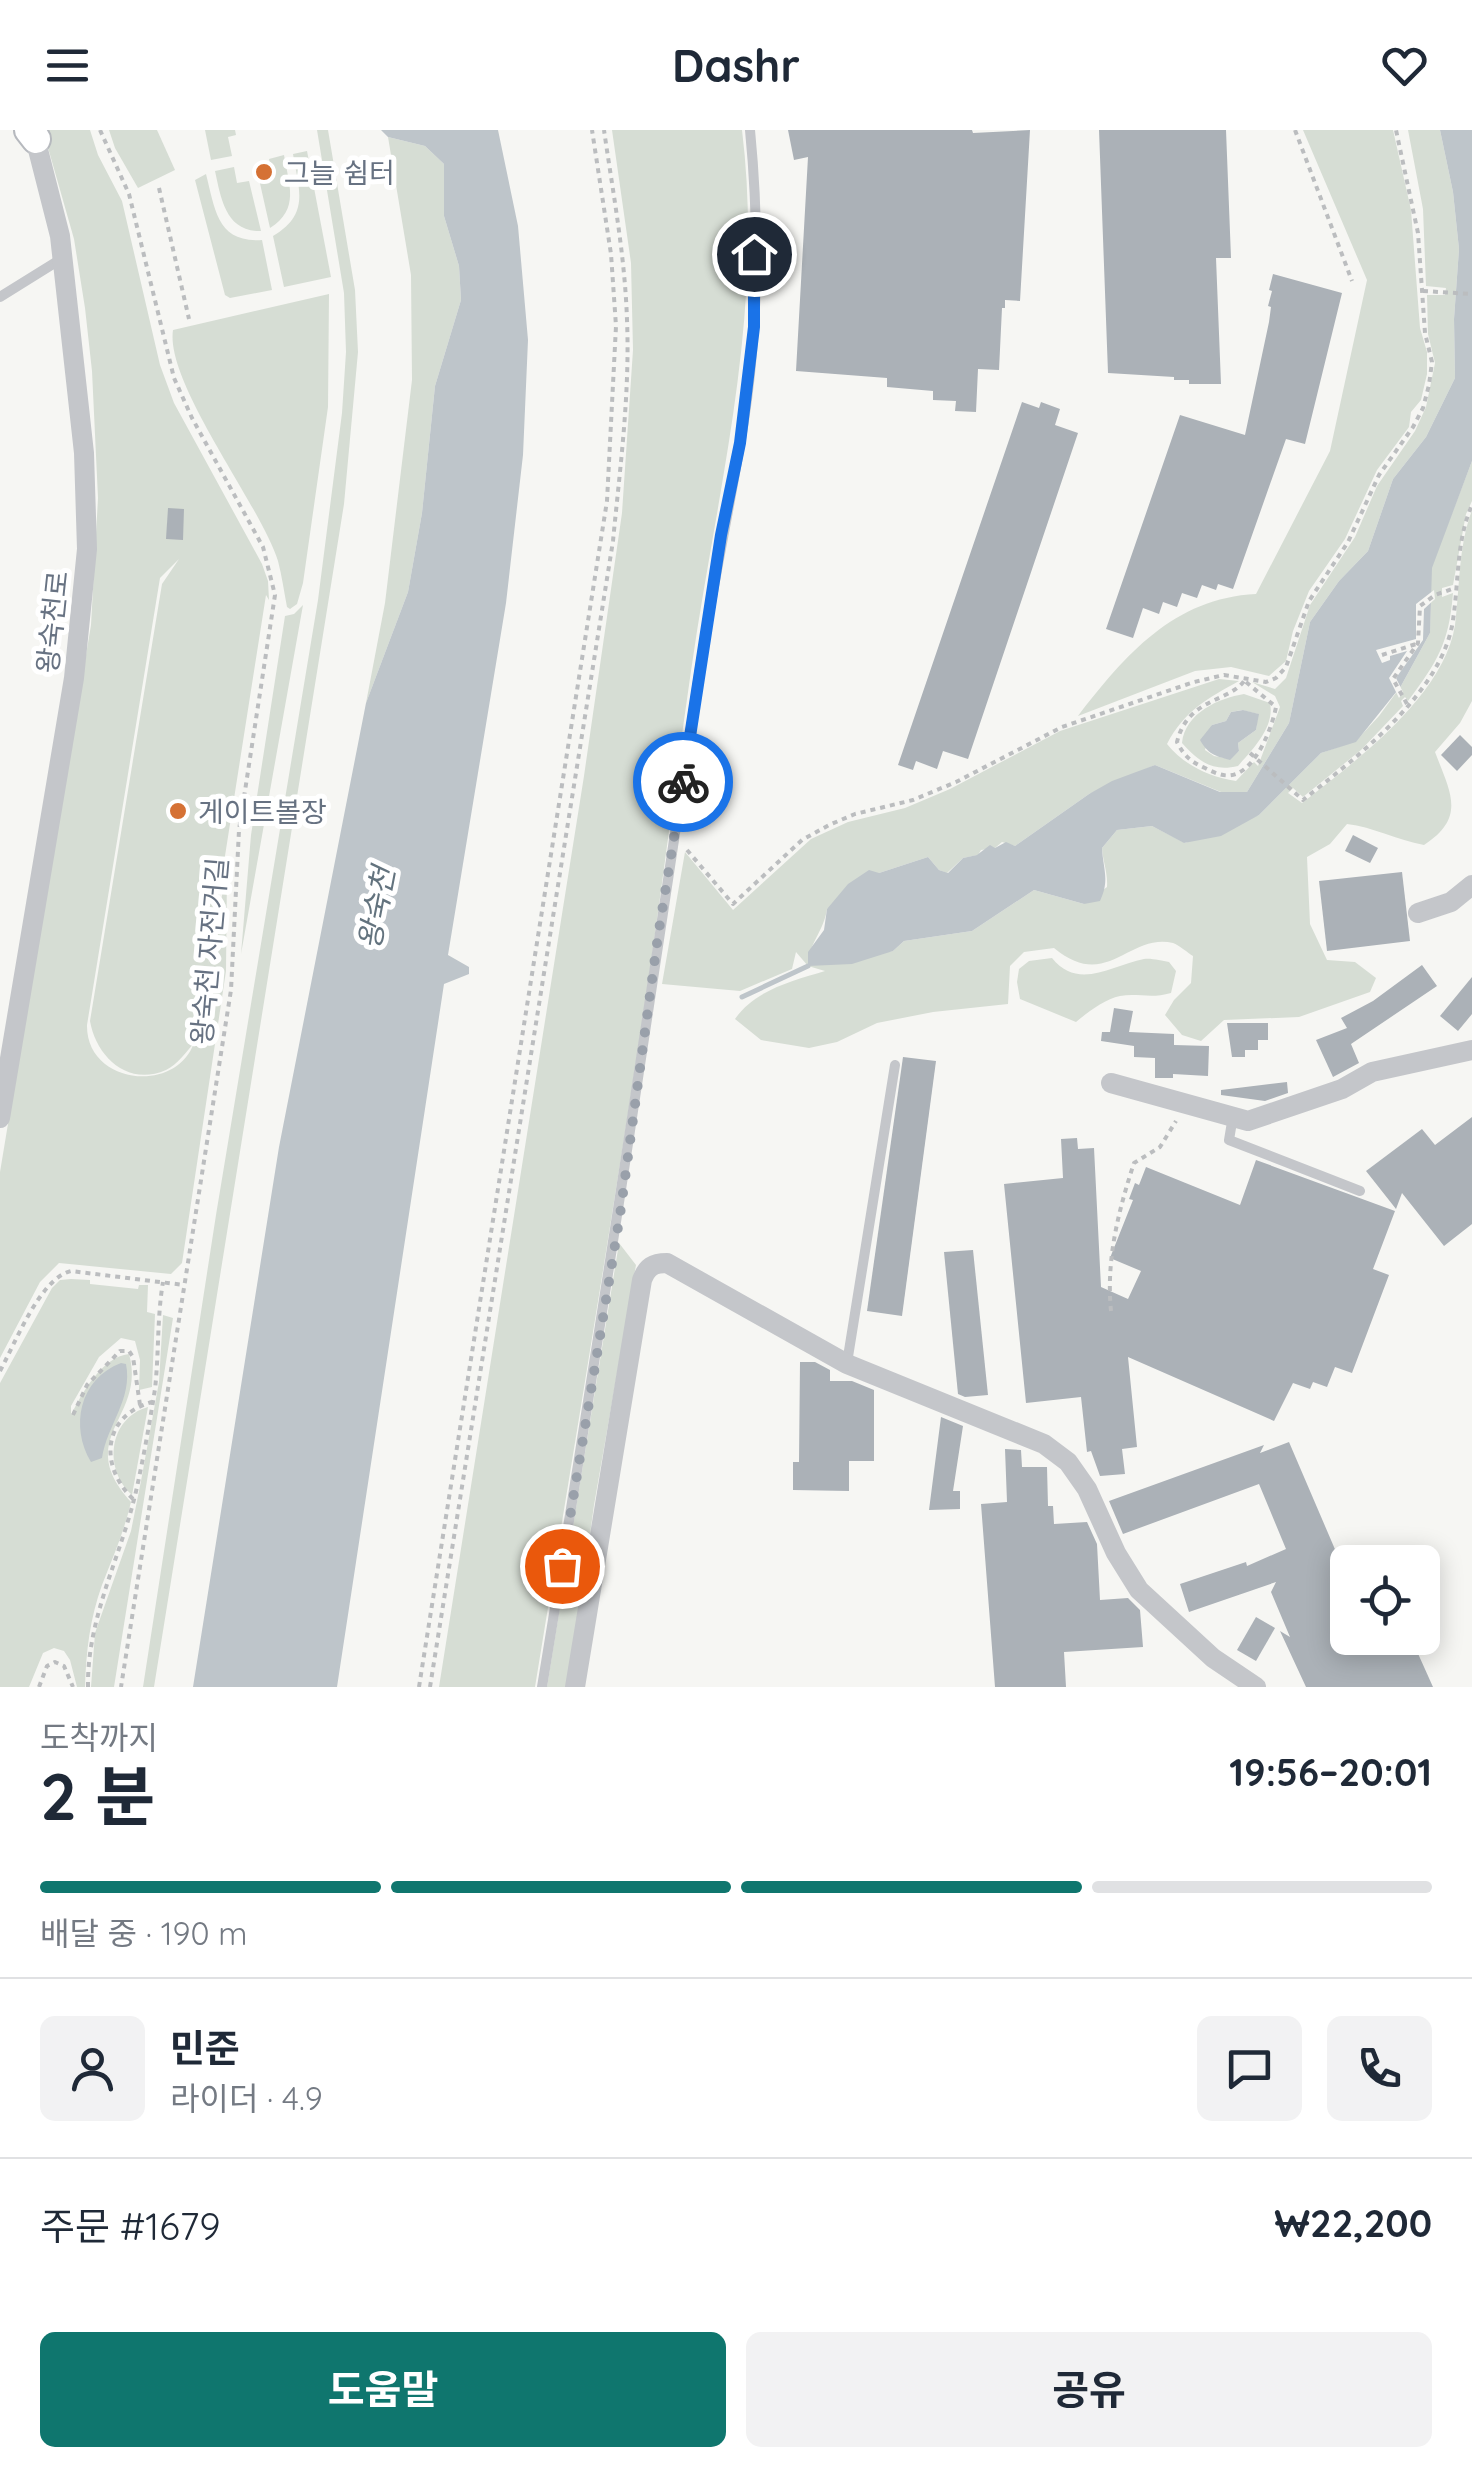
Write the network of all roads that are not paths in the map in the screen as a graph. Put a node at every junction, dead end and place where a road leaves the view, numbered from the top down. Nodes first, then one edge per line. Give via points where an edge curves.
1 (750, 130) edge
2 (33, 133) edge
3 (62, 258) junction
4 (0, 298) edge
5 (1472, 885) edge
6 (1418, 914) dead end
7 (1472, 1050) edge
8 (894, 1064) dead end
9 (1111, 1084) dead end
10 (1233, 1115) junction
11 (0, 1118) edge
12 (1360, 1191) dead end
13 (847, 1364) junction
14 (542, 1687) edge
15 (575, 1687) edge
16 (1256, 1687) edge

1 - 14 lane via 754,327 740,443
2 - 3 street, 왕숙천로
3 - 4 lane
3 - 11 street, 왕숙천로 via 84,453 87,549 74,678
5 - 6 street via 1451,902
7 - 10 street via 1372,1072 1248,1121
8 - 13 lane
9 - 10 street
10 - 12 lane via 1228,1140
13 - 15 street via 667,1263 646,1269
13 - 16 street via 1044,1444 1068,1462 1139,1590

